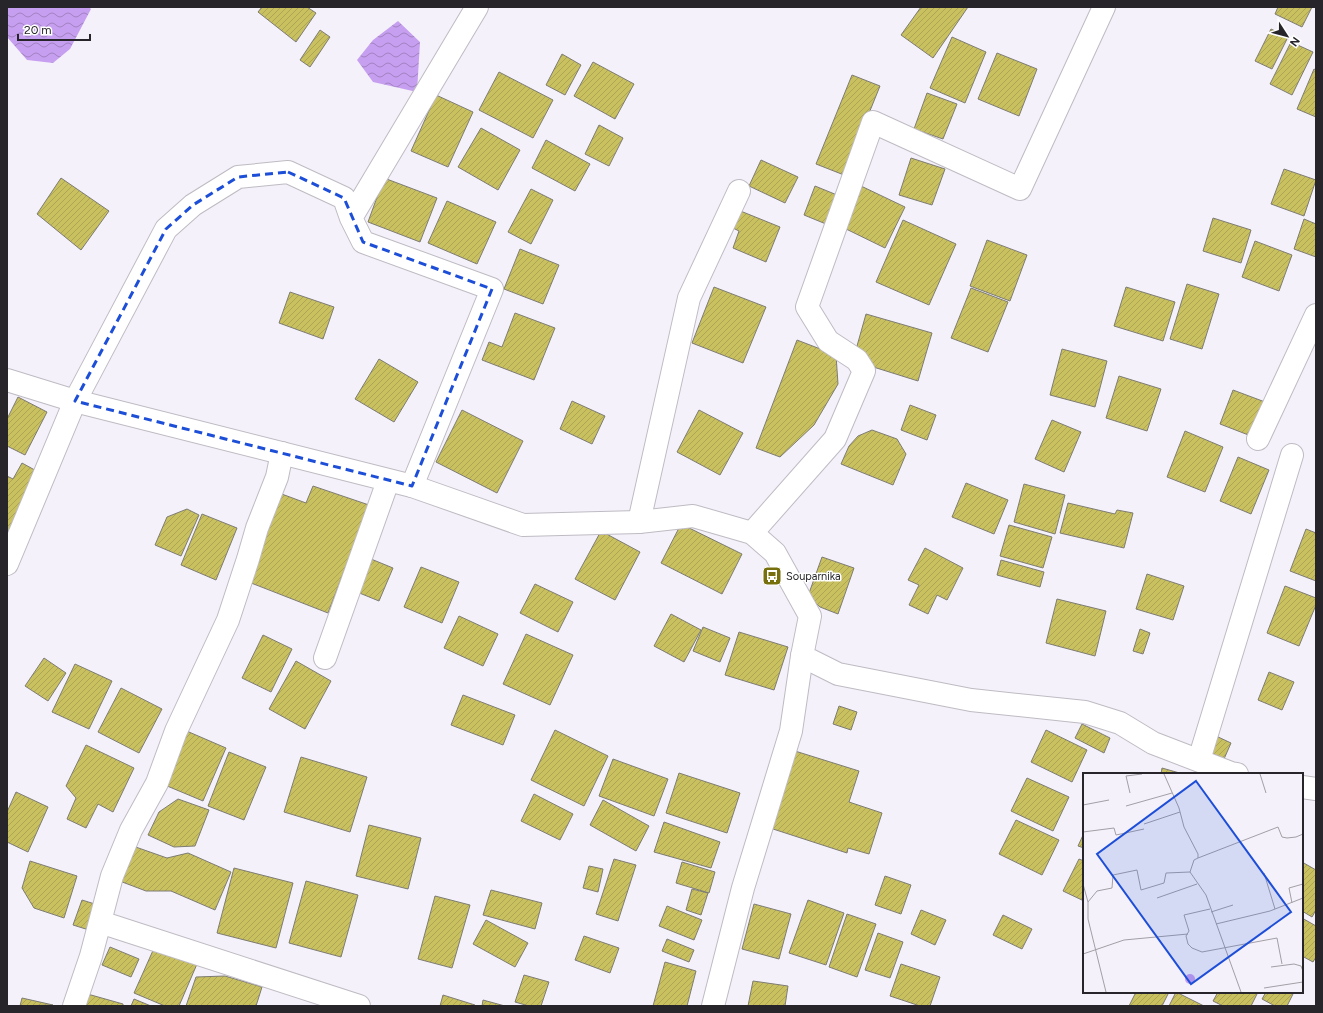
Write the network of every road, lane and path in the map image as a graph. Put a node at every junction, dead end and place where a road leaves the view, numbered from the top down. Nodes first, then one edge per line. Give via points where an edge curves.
1 (477, 7) edge
2 (1104, 7) edge
3 (739, 190) dead end
4 (351, 218) junction
5 (1316, 315) edge
6 (7, 380) edge
7 (75, 401) junction
8 (1258, 439) dead end
9 (282, 453) junction
10 (1292, 455) dead end
11 (388, 481) junction
12 (412, 486) junction
13 (639, 522) junction
14 (752, 533) junction
15 (7, 564) edge
16 (802, 656) junction
17 (325, 658) dead end
18 (1199, 760) junction
19 (1231, 773) edge
20 (1303, 787) edge
21 (1316, 789) edge
22 (100, 922) junction
23 (74, 1006) edge
24 (359, 1006) edge
25 (713, 1006) edge

1 - 4 street
2 - 14 street via 1020,189 873,122 807,307 828,341 857,360 864,371 835,439
3 - 13 street via 689,298
4 - 7 street via 344,198 288,172 238,177 193,205 166,229
4 - 12 street via 363,242 492,289
5 - 8 street
6 - 7 street
7 - 9 street
7 - 15 street
9 - 11 street
9 - 22 street via 277,477 257,528 228,620 176,731 157,783 131,830 112,876
10 - 18 street
11 - 12 street
11 - 17 street
12 - 13 street via 523,525
13 - 14 street via 692,516
14 - 16 street via 775,553 810,616
16 - 18 street via 838,674 971,700 1085,712 1120,724 1154,743
16 - 25 street via 791,731 743,888
18 - 19 street
20 - 21 street
22 - 23 street
22 - 24 street

